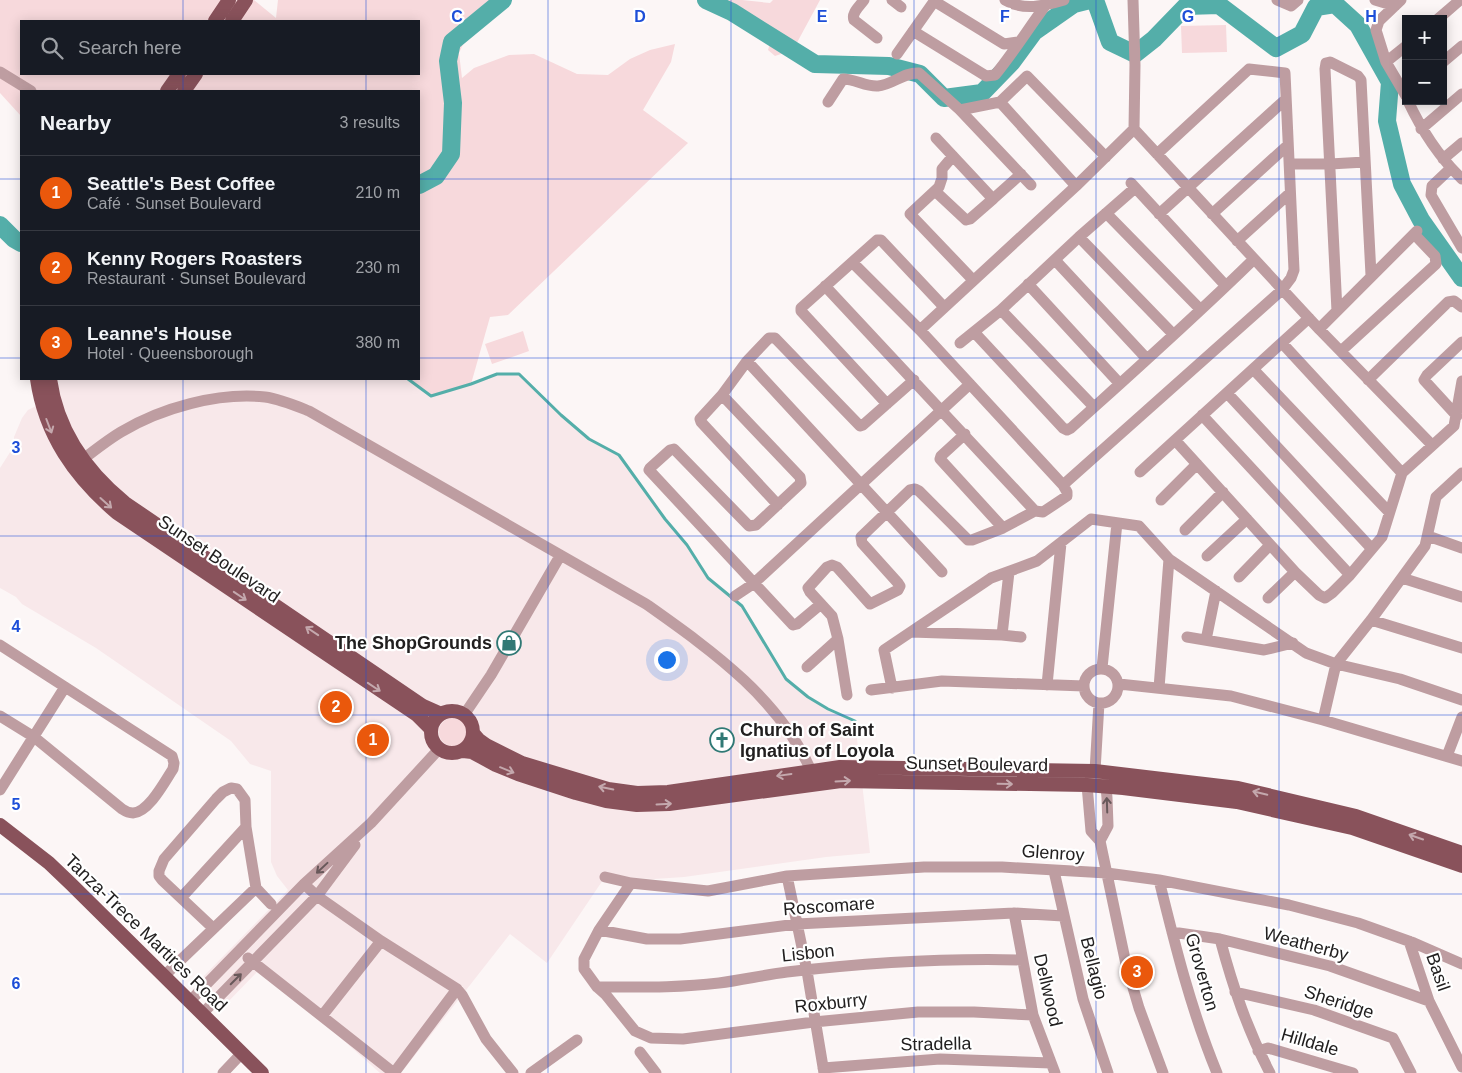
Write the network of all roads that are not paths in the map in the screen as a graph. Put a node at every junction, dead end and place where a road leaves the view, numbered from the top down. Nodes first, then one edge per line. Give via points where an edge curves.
1 (229, 0) edge
2 (246, 0) edge
3 (864, 0) edge
4 (935, 0) edge
5 (1005, 0) edge
6 (1064, 0) edge
7 (1133, 0) edge
8 (1277, 0) edge
9 (1298, 0) edge
10 (1375, 0) edge
11 (1460, 0) edge
12 (1398, 3) edge
13 (1045, 6) junction
14 (1443, 15) edge
15 (216, 20) edge
16 (233, 20) edge
17 (913, 31) junction
18 (877, 38) dead end
19 (1018, 42) junction
20 (1462, 46) edge
21 (1402, 49) edge
22 (897, 54) dead end
23 (1445, 60) edge
24 (1386, 62) junction
25 (0, 72) edge
26 (178, 75) edge
27 (195, 75) edge
28 (1402, 88) edge
29 (29, 90) edge
30 (168, 90) edge
31 (185, 90) edge
32 (1462, 94) edge
33 (1286, 99) junction
34 (828, 102) dead end
35 (1000, 102) junction
36 (1410, 105) edge
37 (960, 110) junction
38 (1134, 129) junction
39 (1421, 129) junction
40 (936, 138) dead end
41 (1462, 143) edge
42 (1288, 145) junction
43 (1156, 154) junction
44 (953, 156) junction
45 (1106, 157) junction
46 (1365, 162) junction
47 (1290, 164) junction
48 (1330, 164) junction
49 (1447, 164) junction
50 (1021, 174) junction
51 (1462, 179) edge
52 (1032, 185) dead end
53 (1076, 186) junction
54 (1187, 188) junction
55 (935, 191) junction
56 (1290, 193) junction
57 (992, 199) junction
58 (1106, 213) junction
59 (1159, 214) junction
60 (1212, 214) junction
61 (1079, 236) junction
62 (1237, 241) junction
63 (1462, 248) edge
64 (1254, 259) junction
65 (1055, 260) junction
66 (853, 263) junction
67 (1371, 275) junction
68 (973, 280) junction
69 (1028, 284) junction
70 (825, 286) junction
71 (1226, 286) junction
72 (1282, 290) junction
73 (944, 307) junction
74 (1462, 307) edge
75 (1200, 309) junction
76 (1001, 310) junction
77 (1336, 310) junction
78 (1309, 318) junction
79 (1319, 329) junction
80 (920, 330) junction
81 (974, 332) junction
82 (1173, 334) junction
83 (1462, 342) edge
84 (960, 343) dead end
85 (1282, 343) junction
86 (1341, 352) junction
87 (1147, 359) junction
88 (747, 361) junction
89 (1253, 369) junction
90 (37, 380) edge
91 (50, 380) edge
92 (914, 380) junction
93 (1368, 380) junction
94 (1462, 381) edge
95 (970, 384) junction
96 (1120, 384) junction
97 (1227, 393) junction
98 (722, 395) junction
99 (887, 404) junction
100 (1094, 407) junction
101 (941, 410) junction
102 (1202, 415) junction
103 (1457, 416) junction
104 (965, 434) junction
105 (1175, 440) junction
106 (1432, 445) junction
107 (78, 464) junction
108 (1197, 464) junction
109 (1140, 472) dead end
110 (1402, 473) junction
111 (1462, 473) edge
112 (861, 484) junction
113 (1063, 485) junction
114 (1222, 492) junction
115 (1161, 500) dead end
116 (778, 505) junction
117 (1035, 511) junction
118 (1389, 512) junction
119 (887, 513) junction
120 (1247, 519) junction
121 (1117, 523) junction
122 (1003, 528) junction
123 (1185, 530) dead end
124 (1428, 536) junction
125 (1060, 543) junction
126 (1270, 545) junction
127 (1462, 548) edge
128 (1372, 549) junction
129 (560, 556) junction
130 (1207, 556) dead end
131 (1169, 559) junction
132 (942, 572) dead end
133 (1009, 572) junction
134 (1295, 572) junction
135 (1350, 575) junction
136 (1239, 577) dead end
137 (1402, 578) junction
138 (753, 584) junction
139 (1216, 591) junction
140 (735, 596) dead end
141 (1462, 597) edge
142 (1268, 598) dead end
143 (821, 604) junction
144 (1371, 620) junction
145 (911, 632) junction
146 (1002, 634) junction
147 (1021, 637) dead end
148 (1187, 637) dead end
149 (838, 639) junction
150 (1206, 640) junction
151 (1293, 643) junction
152 (0, 645) edge
153 (1462, 648) edge
154 (1336, 664) junction
155 (807, 667) dead end
156 (1102, 668) junction
157 (1118, 684) junction
158 (1047, 685) junction
159 (1084, 686) junction
160 (65, 687) junction
161 (892, 688) junction
162 (1159, 688) junction
163 (871, 690) dead end
164 (847, 695) dead end
165 (1462, 700) edge
166 (1099, 703) junction
167 (441, 714) junction
168 (464, 715) junction
169 (0, 716) edge
170 (1462, 717) edge
171 (1323, 720) junction
172 (431, 729) junction
173 (473, 733) junction
174 (34, 737) junction
175 (439, 749) junction
176 (463, 751) junction
177 (1447, 756) junction
178 (1462, 761) edge
179 (1095, 771) junction
180 (814, 778) junction
181 (1087, 785) junction
182 (1106, 786) junction
183 (0, 790) edge
184 (371, 823) junction
185 (0, 825) edge
186 (246, 827) junction
187 (1100, 840) junction
188 (1461, 860) edge
189 (1054, 871) junction
190 (1107, 873) junction
191 (787, 876) junction
192 (605, 878) dead end
193 (1160, 880) junction
194 (631, 883) junction
195 (304, 884) junction
196 (256, 888) junction
197 (317, 896) junction
198 (181, 898) junction
199 (271, 904) dead end
200 (1014, 913) junction
201 (1063, 916) junction
202 (797, 924) junction
203 (213, 928) junction
204 (599, 930) junction
205 (1172, 932) junction
206 (1220, 939) junction
207 (381, 941) junction
208 (1409, 941) junction
209 (240, 950) junction
210 (1022, 960) junction
211 (253, 962) junction
212 (1462, 964) edge
213 (807, 971) junction
214 (164, 976) junction
215 (597, 987) junction
216 (457, 989) junction
217 (1235, 992) junction
218 (190, 1001) junction
219 (1429, 1001) junction
220 (202, 1014) junction
221 (1033, 1015) junction
222 (322, 1016) junction
223 (814, 1022) junction
224 (577, 1040) dead end
225 (1258, 1051) junction
226 (640, 1052) dead end
227 (242, 1053) junction
228 (1053, 1068) edge
229 (1462, 1068) edge
230 (823, 1071) edge
231 (223, 1073) edge
232 (262, 1073) edge
233 (394, 1073) edge
234 (513, 1073) edge
235 (531, 1073) edge
236 (656, 1073) edge
237 (1108, 1073) edge
238 (1162, 1073) edge
239 (1217, 1073) edge
240 (1270, 1073) edge
241 (1352, 1073) edge
242 (1411, 1073) edge

1 - 15 main road
2 - 16 main road
3 - 18 street via 854,13 854,20
4 - 17 street
4 - 19 street via 1004,44
5 - 13 street via 1015,6
6 - 13 street
7 - 38 street
8 - 9 street via 1291,6
10 - 12 street
11 - 14 street
12 - 24 street via 1379,20 1376,30
13 - 19 street
17 - 19 street via 986,76 995,75
17 - 22 street
20 - 23 street
21 - 24 street
24 - 28 street
25 - 29 street
26 - 30 main road
27 - 31 main road
32 - 39 street
33 - 42 street
33 - 43 street via 1285,73 1249,69
33 - 54 street
34 - 37 street via 843,79 880,86 919,73
35 - 37 street
35 - 45 street via 1027,76
35 - 53 street
36 - 39 street
37 - 50 street
38 - 43 street
38 - 45 street
39 - 49 street
40 - 44 street
41 - 49 street
42 - 47 street
42 - 60 street
43 - 54 street
44 - 55 street via 942,169 941,183
44 - 57 street
45 - 53 street
46 - 48 street
46 - 48 street via 1361,80 1330,62 1324,68
46 - 67 street
47 - 48 street
47 - 56 street
48 - 77 street
49 - 51 street
49 - 63 street via 1432,186 1431,195
50 - 52 street
50 - 57 street
53 - 68 street
54 - 59 street
54 - 60 street
55 - 57 street via 966,220
55 - 68 street via 910,214
56 - 62 street
56 - 72 street via 1294,270
58 - 59 street via 1132,185
58 - 61 street
58 - 75 street
59 - 71 street
60 - 62 street
61 - 65 street
61 - 82 street
62 - 64 street
64 - 71 street
64 - 72 street
65 - 69 street
65 - 87 street
66 - 70 street
66 - 73 street via 877,240 881,240
66 - 80 street
67 - 77 street
67 - 86 street via 1415,232 1434,256 1436,264
68 - 73 street
69 - 76 street
69 - 96 street
70 - 92 street
70 - 99 street via 800,310
71 - 75 street
72 - 78 street
72 - 113 street
73 - 80 street
74 - 93 street via 1454,301 1448,302
75 - 82 street
76 - 81 street
76 - 100 street
77 - 79 street
78 - 79 street
78 - 85 street
79 - 86 street
80 - 95 street
81 - 84 street
81 - 100 street via 1063,428 1071,428
82 - 87 street
83 - 103 street via 1424,380
85 - 89 street
85 - 110 street
86 - 93 street
87 - 96 street
88 - 98 street
88 - 99 street via 772,337 860,426
88 - 112 street
89 - 97 street
89 - 118 street
90 -> 107 main road, Sunset Boulevard via 51,430
91 - 107 main road, Sunset Boulevard via 56,408
92 - 99 street
92 - 101 street
93 - 106 street
94 - 103 street
95 - 101 street
95 - 113 street
96 - 100 street
97 - 102 street
97 - 128 street
98 - 116 street via 700,419 701,422
98 - 116 street via 802,479
101 - 104 street
101 - 112 street
102 - 105 street
102 - 135 street
103 - 106 street via 1454,426
104 - 117 street
104 - 122 street via 940,459
105 - 108 street
105 - 109 street
106 - 110 street
107 - 129 street via 121,432 154,416 193,403 226,397 280,400 309,411
167 -> 107 main road, Sunset Boulevard via 423,706 125,503 94,474
107 -> 172 main road, Sunset Boulevard via 90,488 117,513 416,715
108 - 114 street
108 - 115 street
110 - 118 street
111 - 124 street via 1436,497
112 - 119 street
112 - 138 street
113 - 117 street via 1067,496 1043,512
114 - 120 street
114 - 123 street
116 - 138 street via 756,525 749,526 674,449 650,468
117 - 122 street
118 - 128 street via 1382,537
119 - 122 street via 915,489 968,540
119 - 132 street
119 - 143 street via 861,540 898,583 898,590 870,604 832,565 808,588
120 - 126 street
120 - 130 street
121 - 125 street via 1091,519
121 - 131 street via 1139,526
121 - 156 street
124 - 127 street
124 - 137 street via 1426,546
125 - 133 street via 1038,562
125 - 158 street
126 - 134 street
126 - 136 street
128 - 135 street
129 - 168 street
129 - 180 street via 646,604 724,662 778,717 797,744
131 - 139 street
131 - 162 street
133 - 145 street via 992,578
133 - 146 street
134 - 135 street via 1325,598
134 - 142 street
137 - 141 street
137 - 144 street
138 - 140 street
138 - 143 street via 792,625
139 - 150 street
139 - 151 street
143 - 149 street via 832,616
144 - 153 street
144 - 154 street
145 - 146 street
145 - 161 street via 884,650
146 - 147 street
148 - 150 street
149 - 155 street
149 - 164 street
150 - 151 street via 1264,650
151 - 154 street via 1306,653
152 - 160 street
154 - 165 street via 1400,679
154 - 171 street
156 - 157 street via 1111,672
156 - 159 street via 1087,675
157 - 162 street
157 - 166 street via 1113,698
158 - 159 street
158 - 161 street via 942,681
159 - 166 street via 1090,699
160 - 174 street
160 - 174 street via 172,756 173,769 147,806 131,813
161 - 163 street
162 - 171 street via 1231,696
166 - 179 street
167 - 168 main road via 455,711
167 - 172 main road
168 - 173 main road via 471,723
169 - 174 street
170 - 177 street
171 - 177 street
172 - 175 main road via 432,740
173 - 176 main road
180 -> 173 main road, Sunset Boulevard via 637,793 522,763 486,745
174 - 183 street
175 - 176 main road via 448,753
175 - 184 street
176 -> 180 main road, Sunset Boulevard via 562,789 606,801 637,805 669,804
177 - 178 street
179 - 180 main road, Sunset Boulevard via 840,767
179 - 181 street
179 - 182 street
188 -> 179 main road, Sunset Boulevard via 1356,816 1238,788
180 -> 181 main road, Sunset Boulevard
181 - 182 main road, Sunset Boulevard
181 - 187 street via 1090,831
187 -> 182 street via 1108,826
182 - 188 main road, Sunset Boulevard via 1237,802 1352,828
184 -> 195 street
184 - 197 street
185 - 214 main road, Tanza-Trece Martires Road via 71,884
186 - 196 street
186 - 198 street
186 - 198 street via 245,800 237,789 223,792 164,859 158,871 162,880
187 - 190 street
189 - 190 street, Glenroy
189 - 191 street, Glenroy via 1002,866 924,867
189 - 201 street, Bellagio
190 - 193 street, Glenroy
190 - 238 street via 1126,964
191 - 194 street, Glenroy via 708,891
191 - 202 street
192 - 194 street, Glenroy
193 - 205 street, Groverton
193 - 208 street, Glenroy via 1289,905 1358,923
194 - 204 street
195 - 197 street
195 - 209 street
196 - 199 street
196 - 203 street
197 - 207 street
197 - 211 street
198 - 203 street
200 - 201 street, Roscomare
200 - 202 street, Roscomare
200 - 210 street, Dellwood
201 - 237 street, Bellagio via 1084,999
202 - 204 street, Roscomare via 680,939 647,939
202 - 213 street
203 - 214 street
204 - 215 street via 584,959 584,969
205 - 206 street, Weatherby
205 - 239 street, Groverton via 1187,991
206 - 217 street
206 - 219 street, Weatherby via 1330,966
207 - 216 street
207 - 222 street
208 - 212 street, Glenroy
208 - 219 street, Basil
209 - 211 street
209 - 218 street
210 - 213 street, Lisbon via 899,962
210 - 221 street, Dellwood
220 -> 211 street
211 - 222 street
213 - 215 street, Lisbon via 718,983
213 - 223 street
214 - 218 main road, Tanza-Trece Martires Road
215 - 223 street, Roxburry via 635,1031 651,1038 683,1039
216 - 233 street
216 - 234 street via 486,1039
217 - 225 street
217 - 242 street, Sheridge via 1314,1010 1393,1038
218 - 220 main road, Tanza-Trece Martires Road
219 - 229 street, Basil
220 - 227 main road, Tanza-Trece Martires Road
221 - 223 street, Roxburry via 918,1012
221 - 228 street, Dellwood
222 - 233 street
223 - 230 street
224 - 235 street
225 - 240 street
225 - 241 street, Hilldale via 1268,1048
226 - 236 street
227 - 231 street
227 - 232 main road, Tanza-Trece Martires Road
228 - 230 street, Stradella via 940,1059

